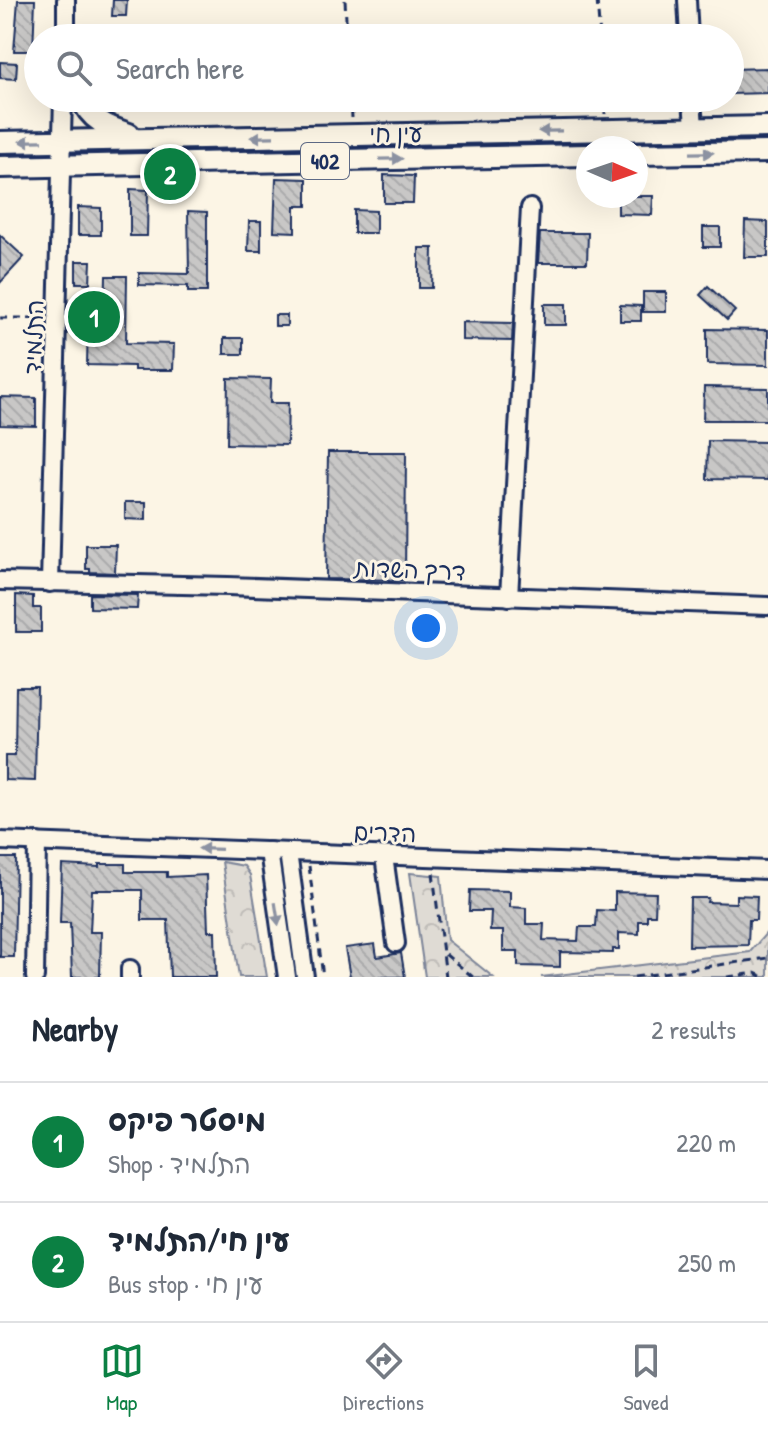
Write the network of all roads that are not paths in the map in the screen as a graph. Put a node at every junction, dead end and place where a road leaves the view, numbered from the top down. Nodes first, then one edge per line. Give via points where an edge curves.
1 (66, 0) edge
2 (687, 0) edge
3 (66, 24) edge
4 (688, 24) edge
5 (63, 112) edge
6 (89, 112) edge
7 (693, 112) edge
8 (768, 127) edge
9 (694, 128) junction
10 (144, 139) junction
11 (62, 141) junction
12 (0, 142) edge
13 (768, 152) edge
14 (648, 154) edge
15 (576, 155) edge
16 (61, 166) junction
17 (0, 167) edge
18 (530, 208) dead end
19 (0, 581) edge
20 (50, 583) junction
21 (509, 597) junction
22 (768, 606) edge
23 (0, 841) edge
24 (37, 842) junction
25 (269, 851) junction
26 (288, 852) junction
27 (384, 856) junction
28 (768, 870) edge
29 (396, 943) dead end
30 (35, 977) edge
31 (287, 977) edge
32 (305, 977) edge

1 - 3 street
2 - 4 street
5 - 11 street, התלמיד
6 - 10 main road via 102,125
7 - 9 street
8 - 9 main road, עין חי / 402
9 -> 10 main road, עין חי / 402
10 - 11 main road, עין חי / 402
11 -> 12 main road, 402
11 - 16 street, התלמיד
14 -> 13 main road
16 -> 15 main road, עין חי / 402
16 - 17 main road, 402
16 - 20 street, התלמיד
18 - 21 street
19 - 20 street, דרך השדות
20 - 21 street, דרך השדות
21 - 22 street, דרך השדות
23 - 24 street, הדרים
25 -> 24 street, הדרים
24 - 30 street
25 - 26 street, הדרים
25 -> 31 street
26 - 27 street, הדרים
26 - 32 street
27 - 28 street, הדרים
27 - 29 street

